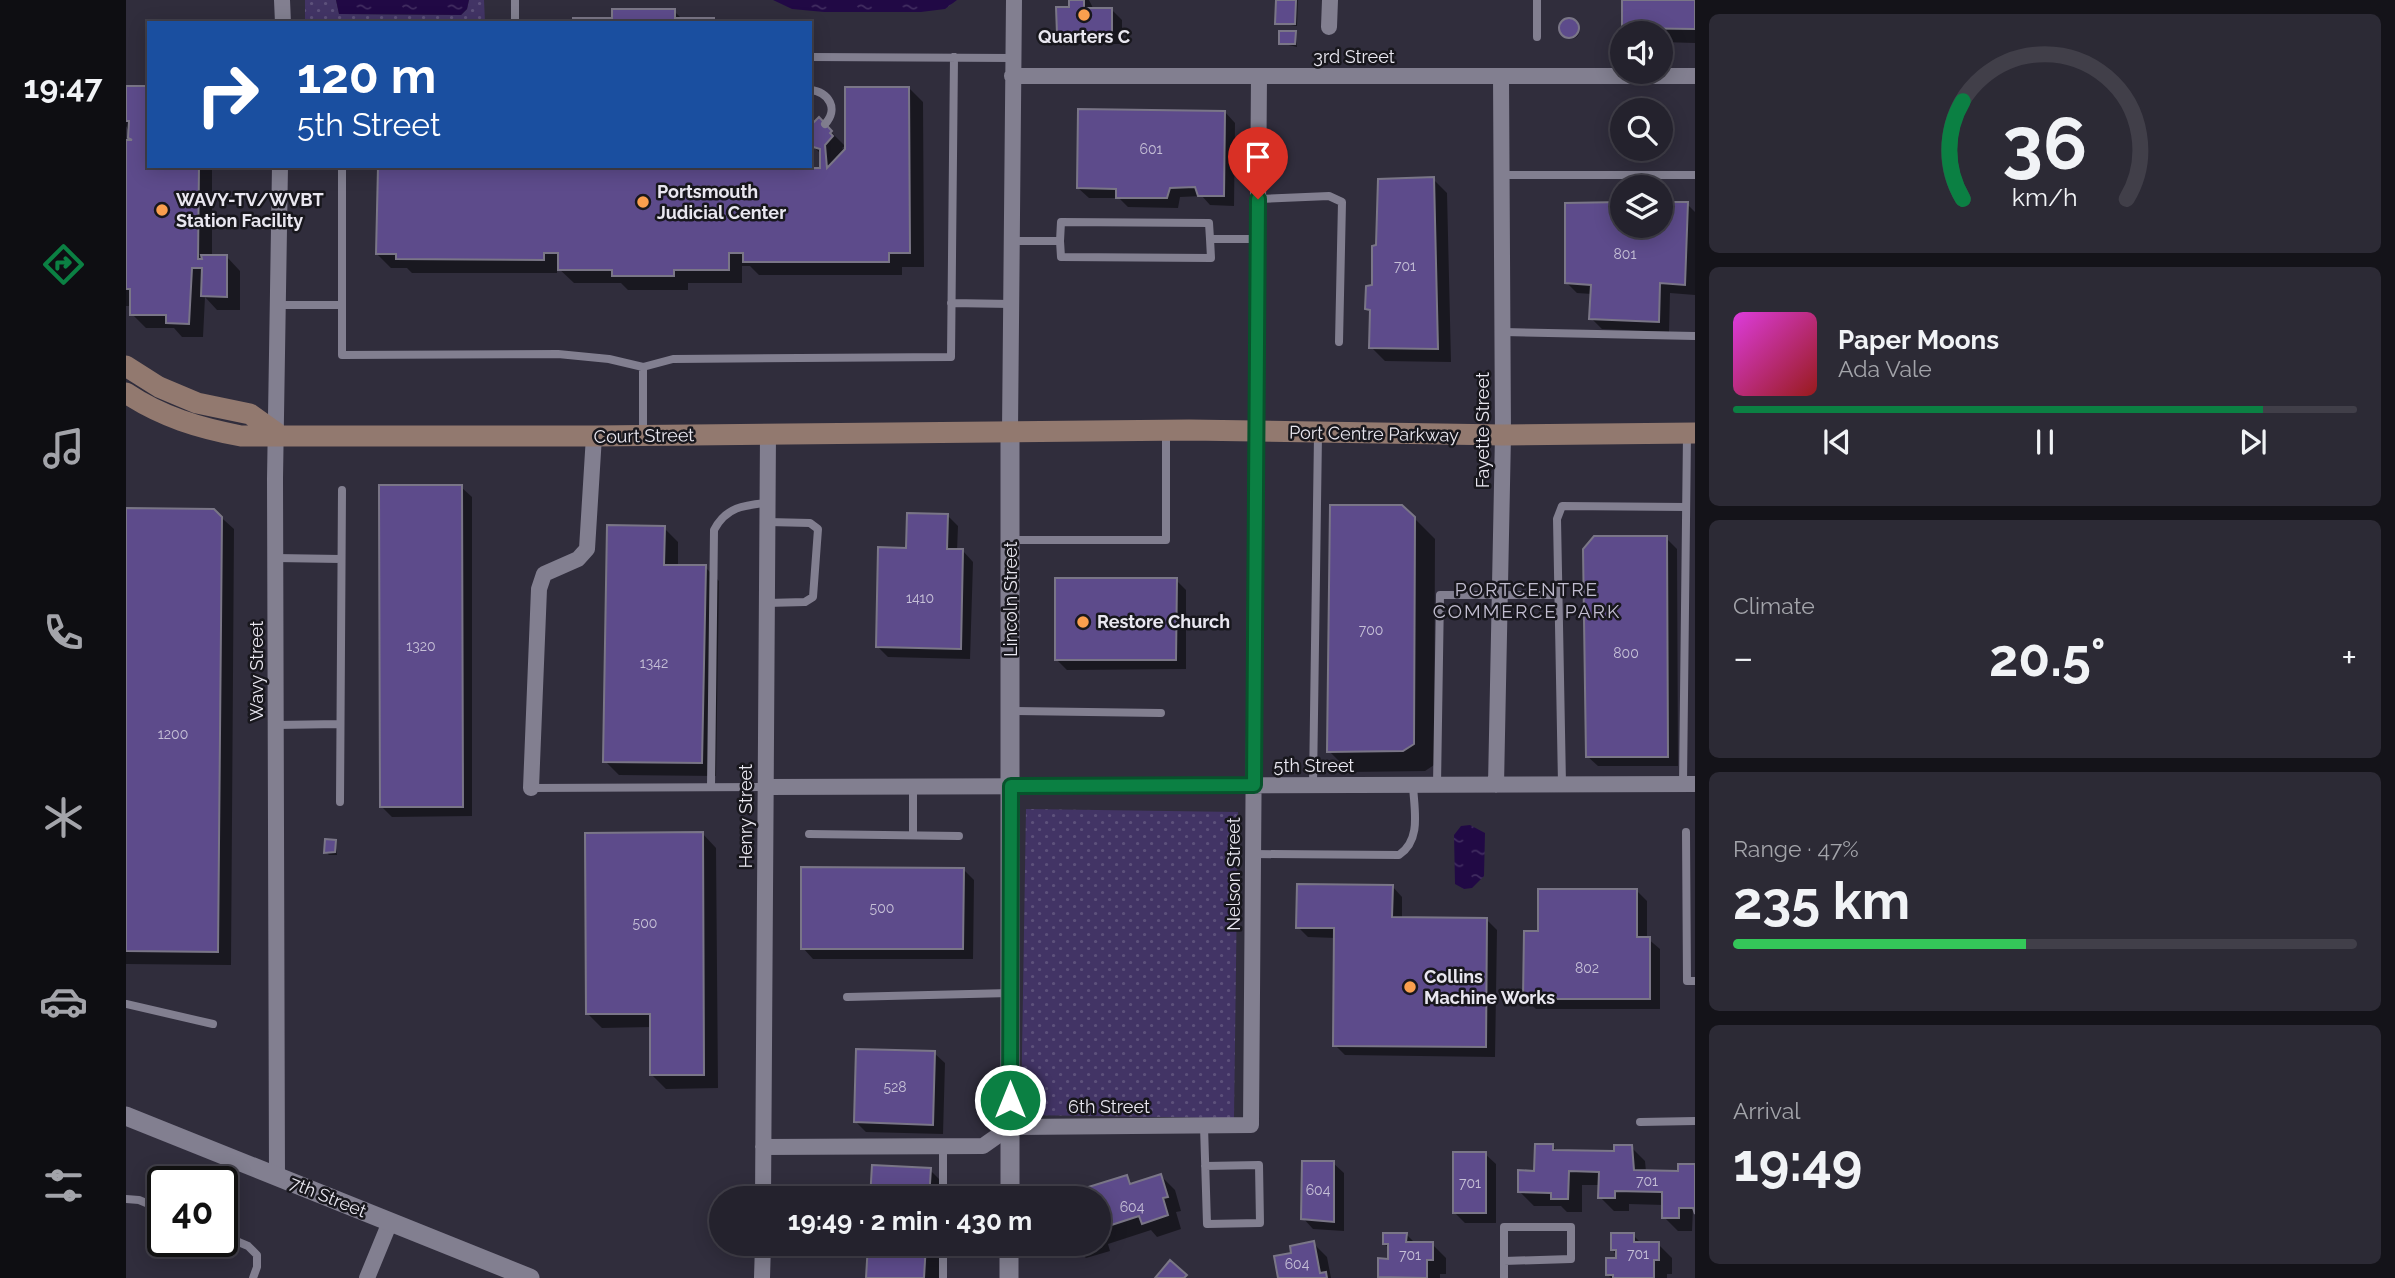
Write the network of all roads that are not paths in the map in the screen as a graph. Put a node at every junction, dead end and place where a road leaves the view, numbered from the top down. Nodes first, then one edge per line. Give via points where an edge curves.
1 (282, 0) edge
2 (516, 0) edge
3 (1014, 0) edge
4 (1330, 0) edge
5 (1537, 0) edge
6 (282, 21) edge
7 (515, 21) edge
8 (1329, 27) dead end
9 (1537, 37) dead end
10 (812, 57) edge
11 (954, 57) junction
12 (1012, 58) junction
13 (1012, 76) junction
14 (1259, 76) junction
15 (1501, 76) junction
16 (1695, 76) edge
17 (812, 91) edge
18 (825, 124) dead end
19 (280, 168) edge
20 (342, 168) edge
21 (1502, 174) junction
22 (1695, 176) edge
23 (1258, 199) junction
24 (1210, 239) junction
25 (1258, 239) junction
26 (1012, 241) junction
27 (1060, 241) junction
28 (951, 303) junction
29 (1011, 304) junction
30 (278, 305) junction
31 (342, 305) junction
32 (1503, 332) junction
33 (1695, 336) edge
34 (1339, 342) dead end
35 (126, 366) edge
36 (643, 367) junction
37 (126, 393) edge
38 (1166, 430) junction
39 (1010, 432) junction
40 (1256, 433) junction
41 (1318, 433) junction
42 (1691, 433) edge
43 (278, 434) junction
44 (768, 434) junction
45 (1503, 435) junction
46 (594, 436) junction
47 (643, 436) junction
48 (342, 490) dead end
49 (768, 503) junction
50 (1686, 507) junction
51 (768, 522) junction
52 (1011, 540) junction
53 (276, 558) junction
54 (341, 559) junction
55 (1501, 595) junction
56 (1558, 595) junction
57 (767, 603) junction
58 (1011, 711) junction
59 (1161, 713) dead end
60 (340, 723) junction
61 (276, 725) junction
62 (1562, 784) junction
63 (1689, 784) edge
64 (1254, 785) junction
65 (1313, 785) junction
66 (1413, 785) junction
67 (1437, 785) junction
68 (1496, 785) junction
69 (913, 786) junction
70 (1011, 786) junction
71 (711, 787) junction
72 (766, 787) junction
73 (531, 788) joint
74 (340, 802) dead end
75 (1686, 832) dead end
76 (809, 834) dead end
77 (914, 835) junction
78 (959, 836) dead end
79 (1253, 854) junction
80 (1695, 981) edge
81 (1010, 993) junction
82 (848, 996) dead end
83 (126, 1004) edge
84 (212, 1024) dead end
85 (126, 1116) edge
86 (1695, 1121) edge
87 (1640, 1122) dead end
88 (1251, 1125) joint
89 (1204, 1126) junction
90 (1010, 1127) junction
91 (943, 1146) junction
92 (763, 1147) junction
93 (1205, 1166) junction
94 (277, 1177) junction
95 (763, 1186) edge
96 (943, 1186) edge
97 (1010, 1186) edge
98 (126, 1199) edge
99 (147, 1203) edge
100 (390, 1222) junction
101 (238, 1241) edge
102 (763, 1256) edge
103 (943, 1256) edge
104 (1009, 1256) edge
105 (1504, 1261) junction
106 (253, 1278) edge
107 (367, 1278) edge
108 (530, 1278) edge
109 (762, 1278) edge
110 (943, 1278) edge
111 (1009, 1278) edge
112 (1504, 1278) edge

1 - 6 street
2 - 7 lane
3 - 12 street, Lincoln Street
4 - 8 street
5 - 9 lane
10 - 11 lane
11 - 12 lane
11 - 28 lane
12 - 13 street, Lincoln Street
13 - 14 street, 3rd Street
13 - 26 street, Lincoln Street
14 - 15 street, 3rd Street
14 - 23 street, Nelson Street
15 - 16 street, 3rd Street
15 - 21 street, Fayette Street
17 - 18 lane via 822,94 833,107
19 - 30 street, Wavy Street
20 - 31 lane
21 - 22 lane
21 - 32 street, Fayette Street
23 - 25 street, Nelson Street
23 - 34 lane via 1329,196 1342,202
24 - 25 lane
24 - 27 lane via 1209,223 1061,222
24 - 27 lane via 1211,258 1061,257
25 - 40 street, Nelson Street
26 - 27 lane
26 - 29 street, Lincoln Street
28 - 29 lane
28 - 36 lane via 951,357 673,359
29 - 39 street, Lincoln Street
30 - 31 lane
30 - 43 street, Wavy Street
31 - 36 lane via 342,355 558,354
32 - 33 lane
32 - 45 street, Fayette Street
35 - 43 main road via 197,403 250,414
36 - 47 lane
37 - 43 main road, Court Street via 154,411 201,428 241,436
38 - 39 main road, Port Centre Parkway
38 - 40 main road, Port Centre Parkway
38 - 52 lane via 1166,540
39 - 44 main road, Court Street
39 - 52 street, Lincoln Street
40 - 41 main road, Port Centre Parkway
40 - 64 street, Nelson Street
41 - 45 main road, Port Centre Parkway
41 - 65 lane
42 - 45 main road, Port Centre Parkway
42 - 50 lane
43 - 46 main road, Court Street
43 - 53 street, Wavy Street
44 - 47 main road, Court Street
44 - 49 street, Henry Street
45 - 55 street, Fayette Street
46 - 47 main road, Court Street
46 - 73 street via 587,549 578,559 544,574 539,589
48 - 54 lane
49 - 51 street, Henry Street
49 - 71 lane via 740,506 727,513 714,530
50 - 56 lane via 1562,506 1557,519
50 - 63 lane
51 - 57 street, Henry Street
51 - 57 lane via 810,523 818,529 816,591 811,601
52 - 58 street, Lincoln Street
53 - 54 lane
53 - 61 street, Wavy Street
54 - 60 lane
55 - 56 lane
55 - 67 lane via 1440,595
55 - 68 street, Fayette Street
56 - 62 lane
57 - 72 street, Henry Street
58 - 59 lane
58 - 70 street, Lincoln Street
60 - 61 lane
60 - 74 lane
61 - 94 street, Wavy Street
62 - 63 street, 5th Street
62 - 68 street, 5th Street
64 - 65 street, 5th Street
64 - 70 street, 5th Street
64 - 79 street, Nelson Street
65 - 66 street, 5th Street
66 - 67 street, 5th Street
66 - 79 lane via 1414,836 1409,848 1399,855
67 - 68 street, 5th Street
69 - 70 street, 5th Street
69 - 72 street, 5th Street
69 - 77 lane
70 - 81 street, Lincoln Street
71 - 72 lane
71 - 73 lane
72 - 92 street, Henry Street
75 - 80 lane via 1687,981
76 - 77 lane
77 - 78 lane
79 - 88 street, Nelson Street
81 - 82 lane
81 - 90 street, Lincoln Street
83 - 84 lane
85 - 94 street, 7th Street
86 - 87 lane
88 - 89 street, 6th Street
89 - 90 street, 6th Street
89 - 93 lane
90 - 91 street via 983,1146
90 - 97 street, Lincoln Street
91 - 92 street
91 - 96 lane
92 - 95 street, Henry Street
93 - 93 lane via 1207,1224 1260,1223 1259,1165
94 - 100 street, 7th Street
98 - 99 lane
100 - 107 street
100 - 108 street, 7th Street
101 - 106 lane via 257,1255
102 - 109 street
103 - 110 lane
104 - 111 street
105 - 105 lane via 1504,1227 1571,1227 1571,1259
105 - 112 lane

